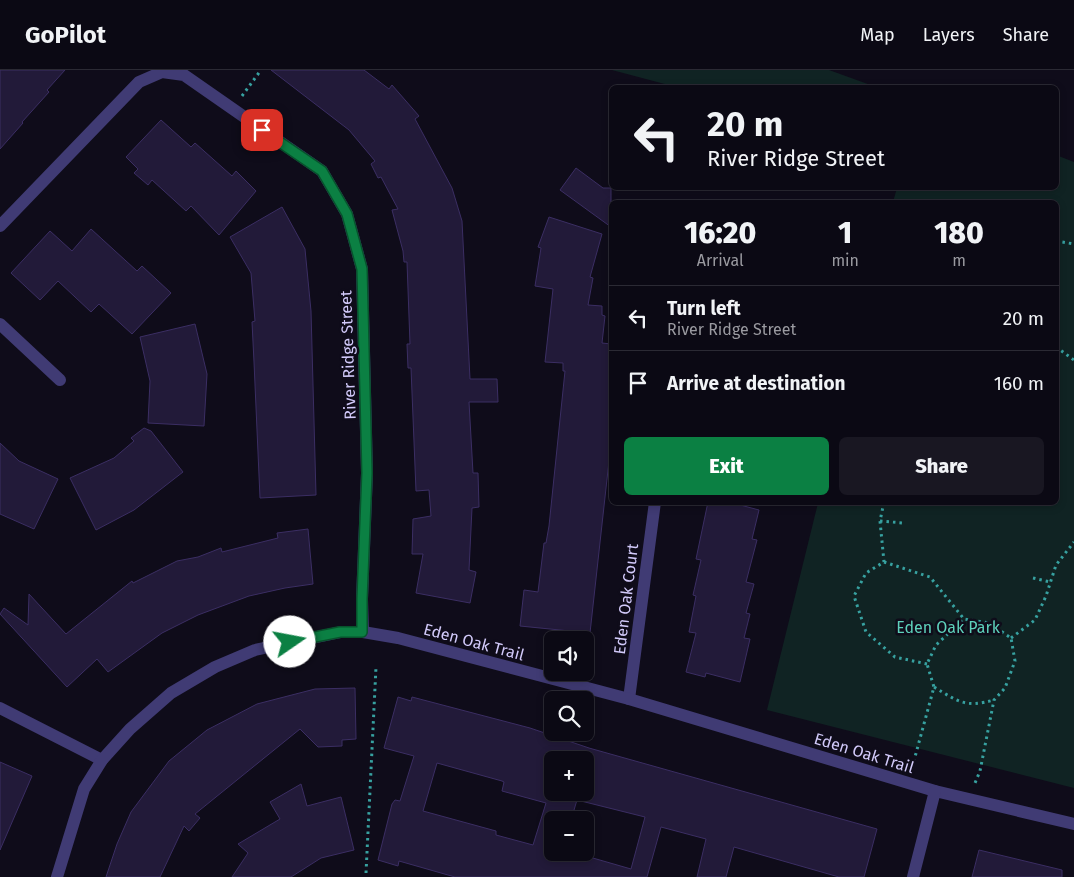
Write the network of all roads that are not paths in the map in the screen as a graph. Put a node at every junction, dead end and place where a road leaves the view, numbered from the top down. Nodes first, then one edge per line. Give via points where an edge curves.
1 (0, 226) edge
2 (0, 324) edge
3 (60, 380) dead end
4 (655, 505) edge
5 (362, 632) junction
6 (629, 699) junction
7 (0, 708) edge
8 (102, 760) junction
9 (935, 791) junction
10 (1074, 824) edge
11 (57, 877) edge
12 (913, 877) edge

1 - 5 street, River Ridge Street via 138,82 162,72 184,75 322,171 347,214 362,269 367,473
2 - 3 street
4 - 6 street, Eden Oak Court
5 - 6 street, Eden Oak Trail via 398,638
5 - 8 street, Eden Oak Trail via 340,632 255,650 215,667 171,693 130,729
6 - 9 street, Eden Oak Trail
7 - 8 street
8 - 11 street, Eden Oak Trail via 84,789
9 - 10 street, Eden Oak Trail
9 - 12 street

